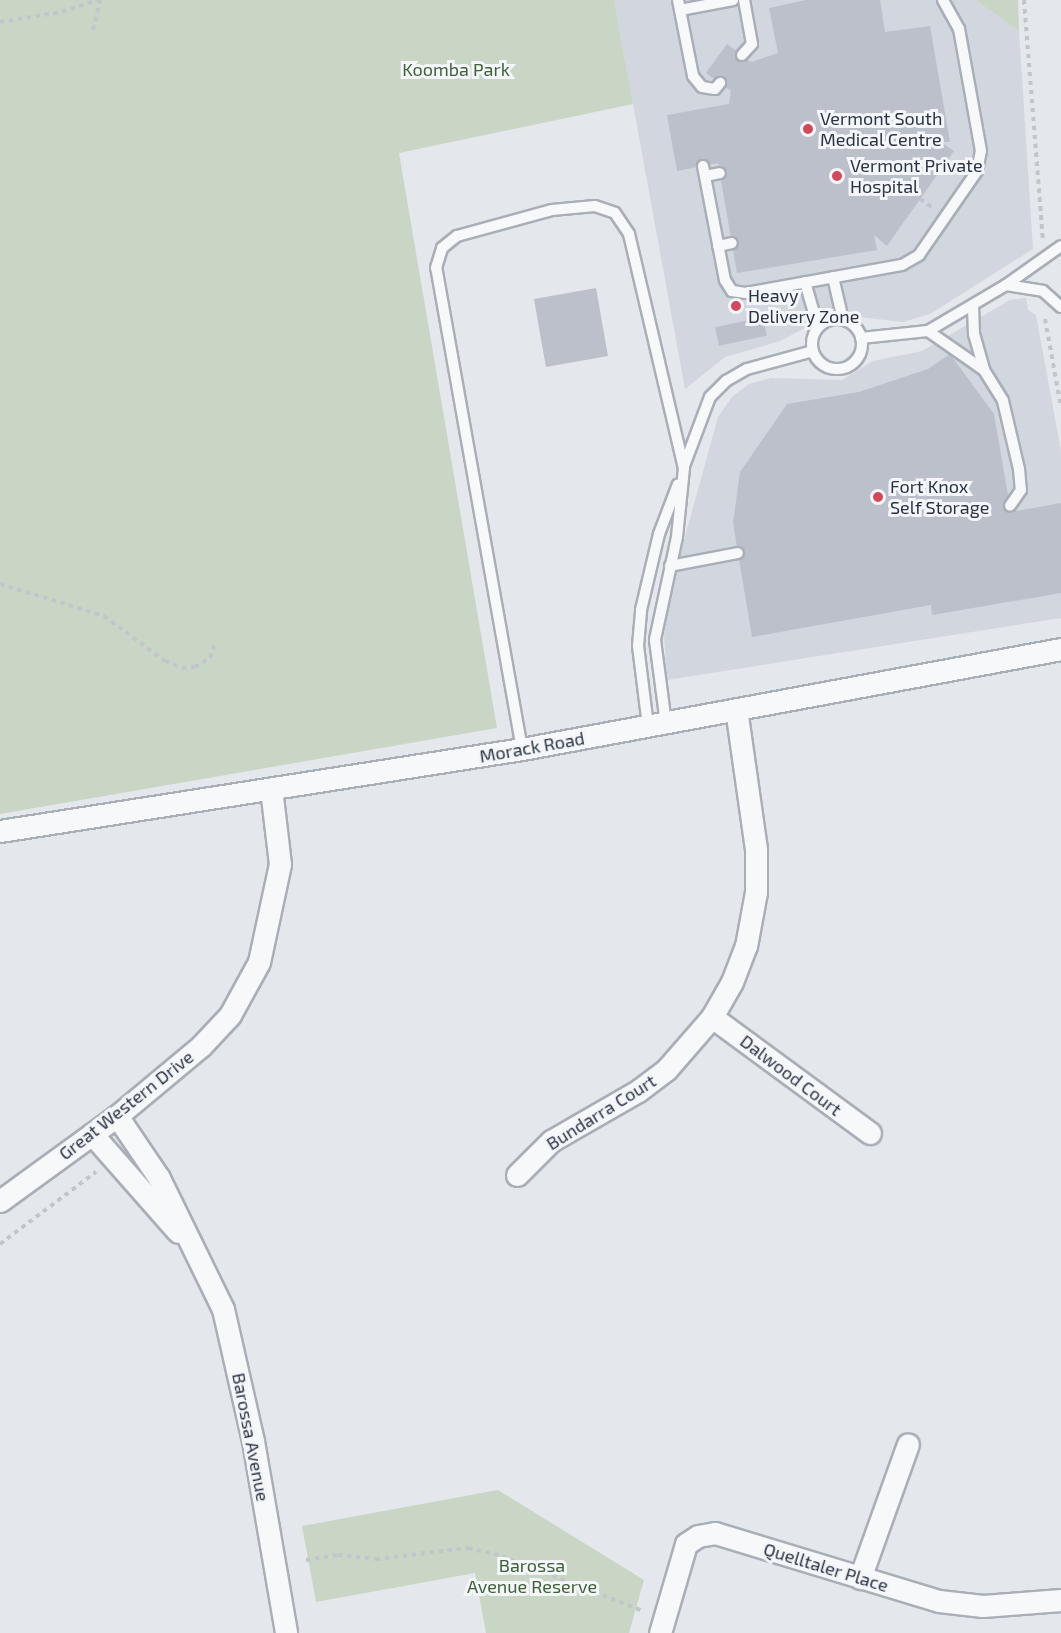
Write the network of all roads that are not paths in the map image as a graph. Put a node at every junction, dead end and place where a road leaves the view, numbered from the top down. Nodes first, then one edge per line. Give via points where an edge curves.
1 (733, 0) edge
2 (744, 0) edge
3 (943, 0) edge
4 (679, 5) edge
5 (742, 55) dead end
6 (720, 83) dead end
7 (720, 173) dead end
8 (732, 243) dead end
9 (718, 246) junction
10 (1061, 246) edge
11 (832, 277) junction
12 (805, 282) junction
13 (1006, 285) junction
14 (973, 306) junction
15 (1061, 307) edge
16 (843, 320) junction
17 (818, 327) junction
18 (928, 331) junction
19 (861, 338) junction
20 (813, 351) junction
21 (984, 370) junction
22 (684, 468) junction
23 (1010, 506) dead end
24 (738, 553) dead end
25 (670, 566) junction
26 (1061, 649) edge
27 (736, 710) junction
28 (657, 724) junction
29 (522, 749) junction
30 (271, 789) junction
31 (0, 831) edge
32 (712, 1017) junction
33 (117, 1116) junction
34 (870, 1133) dead end
35 (92, 1134) junction
36 (518, 1175) dead end
37 (0, 1200) edge
38 (194, 1248) junction
39 (908, 1444) dead end
40 (860, 1578) junction
41 (1061, 1600) edge
42 (286, 1633) edge
43 (660, 1633) edge

1 - 4 lane
2 - 5 lane via 752,44
3 - 11 lane via 959,28 981,151 977,171 919,255 902,265
4 - 6 lane via 693,76 702,87 715,89
7 - 9 lane via 704,171
8 - 9 lane
9 - 12 lane via 725,280 732,291 746,293
10 - 13 lane
11 - 12 lane
11 - 16 lane
12 - 17 lane
13 - 14 lane
13 - 15 lane via 1043,291
14 - 18 lane
14 - 21 lane via 974,334
16 - 17 lane via 835,319
16 - 19 lane via 851,323
17 - 20 lane
18 - 19 lane
18 - 21 lane
19 - 20 lane via 859,355 847,367 825,366
20 - 22 lane via 747,369 726,381 710,397
21 - 23 lane via 1003,401 1012,430 1021,490
22 - 25 lane
22 - 28 lane via 659,534 641,610 638,646
22 - 29 lane via 629,234 615,213 595,206 552,210 457,236 442,248 436,268 442,312
24 - 25 lane
25 - 28 lane via 655,640
26 - 27 street, Morack Road
27 - 28 street, Morack Road
27 - 32 street, Bundarra Court via 756,849 756,892 746,946
28 - 29 street, Morack Road
29 - 30 street, Morack Road
30 - 31 street, Morack Road
30 - 33 street, Great Western Drive via 280,864 259,962 230,1014 201,1046
32 - 34 street, Dalwood Court
32 - 36 street, Bundarra Court via 666,1070 638,1091 551,1141
33 - 35 street, Great Western Drive
33 - 38 street, Barossa Avenue via 159,1178
35 - 37 street, Great Western Drive
35 - 38 street, Barossa Avenue via 140,1193
38 - 42 street, Barossa Avenue via 223,1309 234,1344
39 - 40 street
40 - 41 street, Quelltaler Place via 939,1601 983,1606
40 - 43 street, Quelltaler Place via 716,1533 698,1536 686,1544

